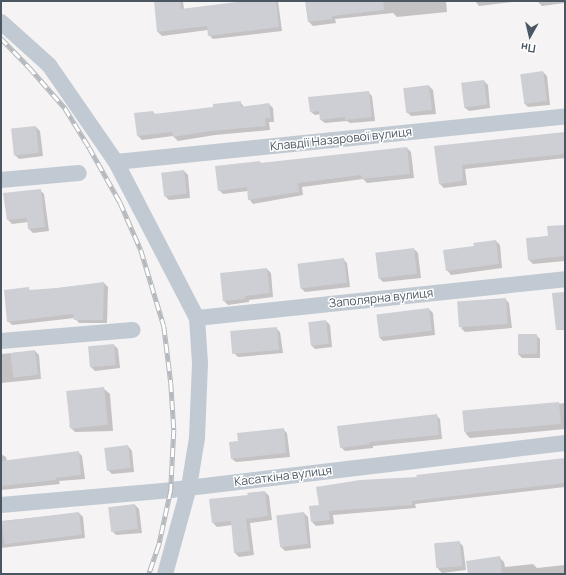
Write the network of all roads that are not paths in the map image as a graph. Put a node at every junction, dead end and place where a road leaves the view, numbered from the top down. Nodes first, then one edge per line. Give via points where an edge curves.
1 (1, 22) edge
2 (565, 116) edge
3 (116, 162) junction
4 (79, 173) dead end
5 (1, 180) edge
6 (565, 278) edge
7 (197, 318) junction
8 (133, 330) dead end
9 (1, 340) edge
10 (565, 442) edge
11 (189, 487) junction
12 (1, 506) edge
13 (165, 574) edge

1 - 3 street via 49,65
2 - 3 street, Клавдії Назарової вулиця
3 - 7 street
4 - 5 street
6 - 7 street, Заполярна вулиця
7 - 11 street via 200,363 197,438
8 - 9 street
10 - 11 street, Касаткіна вулиця
11 - 12 street, Касаткіна вулиця
11 - 13 street

